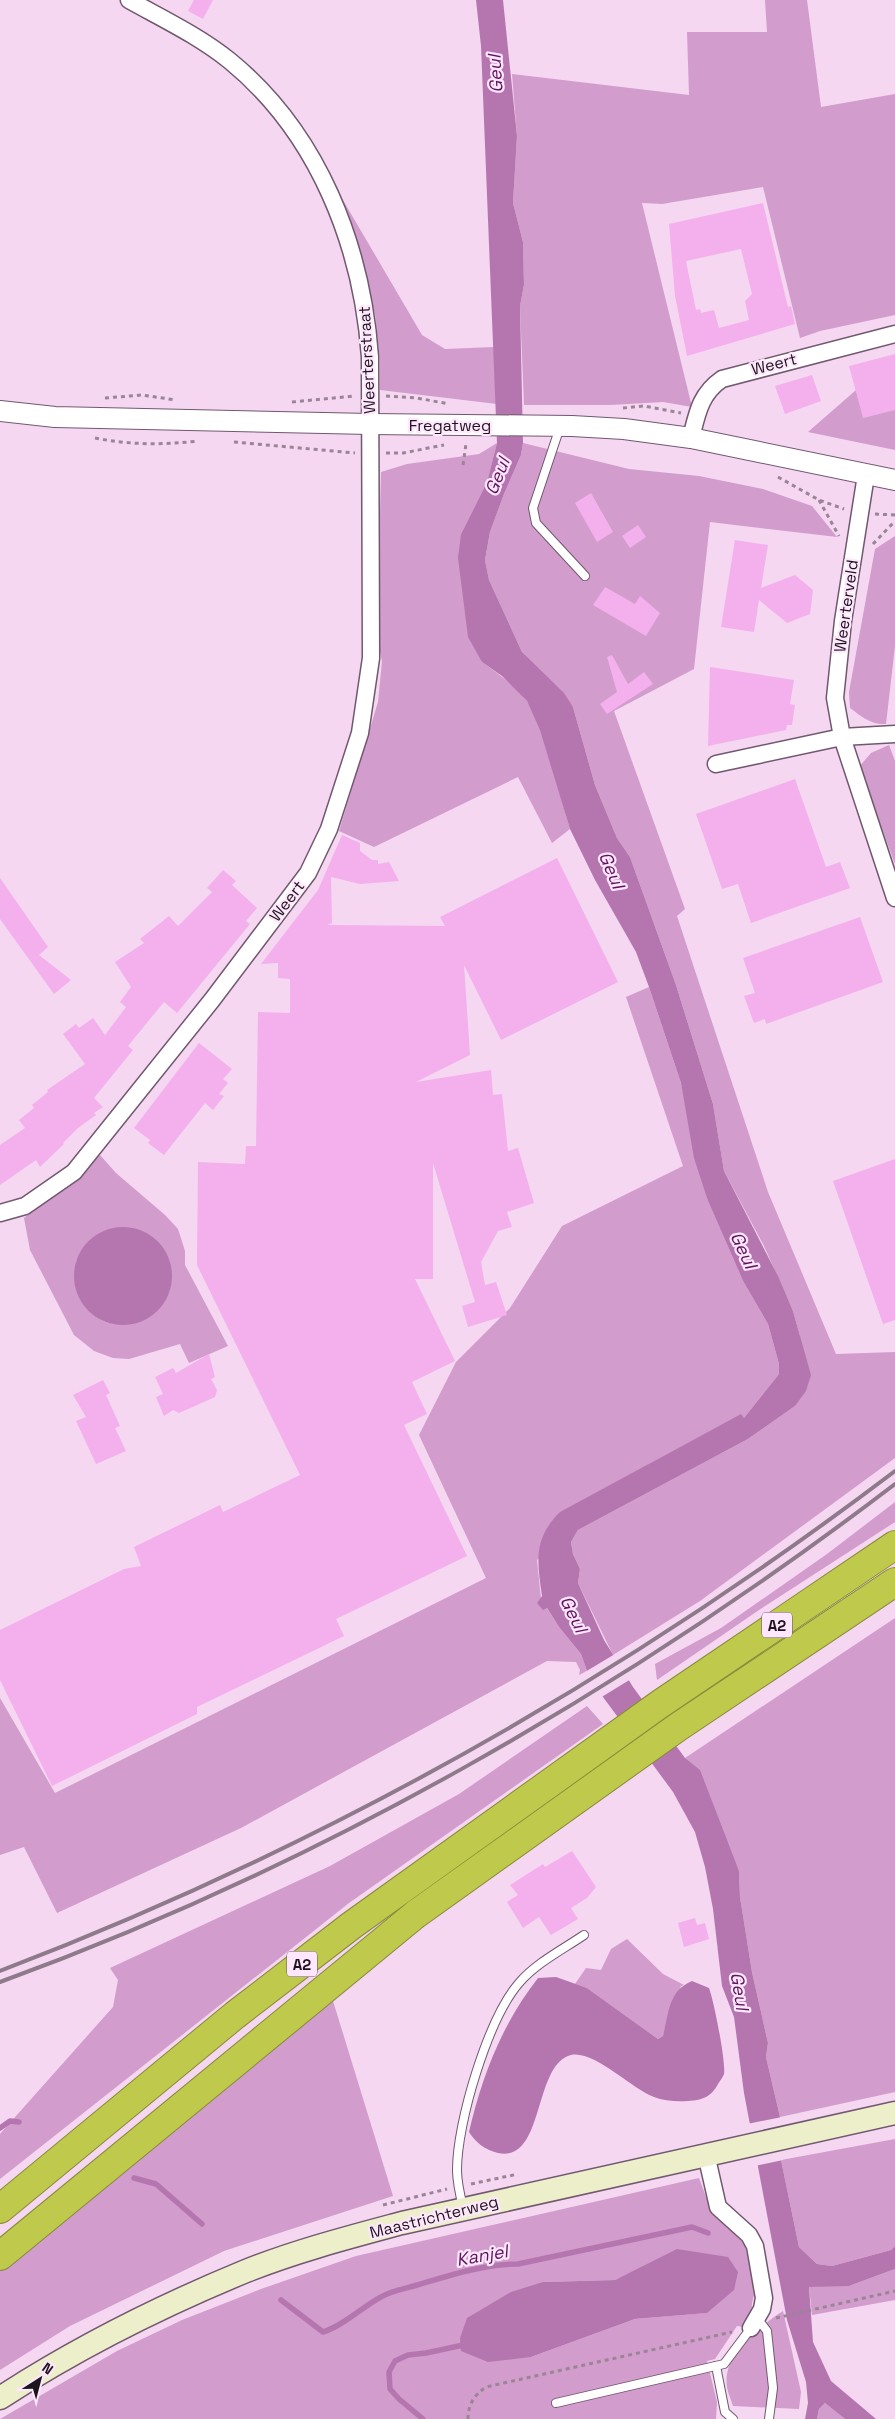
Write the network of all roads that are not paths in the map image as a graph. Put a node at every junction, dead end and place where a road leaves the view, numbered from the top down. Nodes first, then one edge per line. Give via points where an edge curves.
1 (129, 0) edge
2 (895, 334) edge
3 (0, 411) edge
4 (370, 424) junction
5 (560, 425) junction
6 (691, 438) junction
7 (866, 475) junction
8 (895, 480) edge
9 (371, 487) joint
10 (585, 576) dead end
11 (895, 734) edge
12 (842, 737) junction
13 (716, 764) dead end
14 (895, 898) edge
15 (0, 1213) edge
16 (895, 1545) edge
17 (895, 1582) edge
18 (584, 1935) dead end
19 (895, 2113) edge
20 (706, 2154) junction
21 (0, 2209) edge
22 (463, 2209) junction
23 (0, 2256) edge
24 (754, 2323) junction
25 (716, 2366) junction
26 (0, 2398) edge
27 (556, 2403) dead end
28 (733, 2419) edge
29 (768, 2419) edge

1 - 4 street, Weerterstraat via 229,60 264,94 305,147 336,208 354,258 367,315
2 - 6 street, Weert via 722,379 712,386 700,403
3 - 4 street, Fregatweg via 55,417
4 - 5 street, Fregatweg via 472,433
4 - 9 street, Weerterstraat
5 - 6 street, Fregatweg
5 - 10 lane via 533,508 536,523
6 - 7 street, Fregatweg
7 - 8 street, Fregatweg
7 - 12 street, Weerterveld via 835,698
9 - 15 street, Weert via 371,658 368,690 360,733 329,829 308,873 212,1000 74,1172 25,1206
11 - 12 street
12 - 13 street
12 - 14 street, Weerterveld
16 - 21 highway, A2 via 660,1704 352,1925 235,2015
17 - 23 highway, A2 via 678,1727 416,1914
18 - 22 lane via 524,1978 495,2023 470,2098 460,2143 457,2169
19 - 20 main road, Maastrichterweg
20 - 22 main road, Maastrichterweg
20 - 24 street via 718,2207 749,2235 755,2246 764,2298
22 - 26 main road, Maastrichterweg via 330,2243 247,2271 133,2322
24 - 25 lane via 724,2364
24 - 29 lane via 767,2331 773,2388
25 - 27 lane
25 - 28 lane via 725,2412

